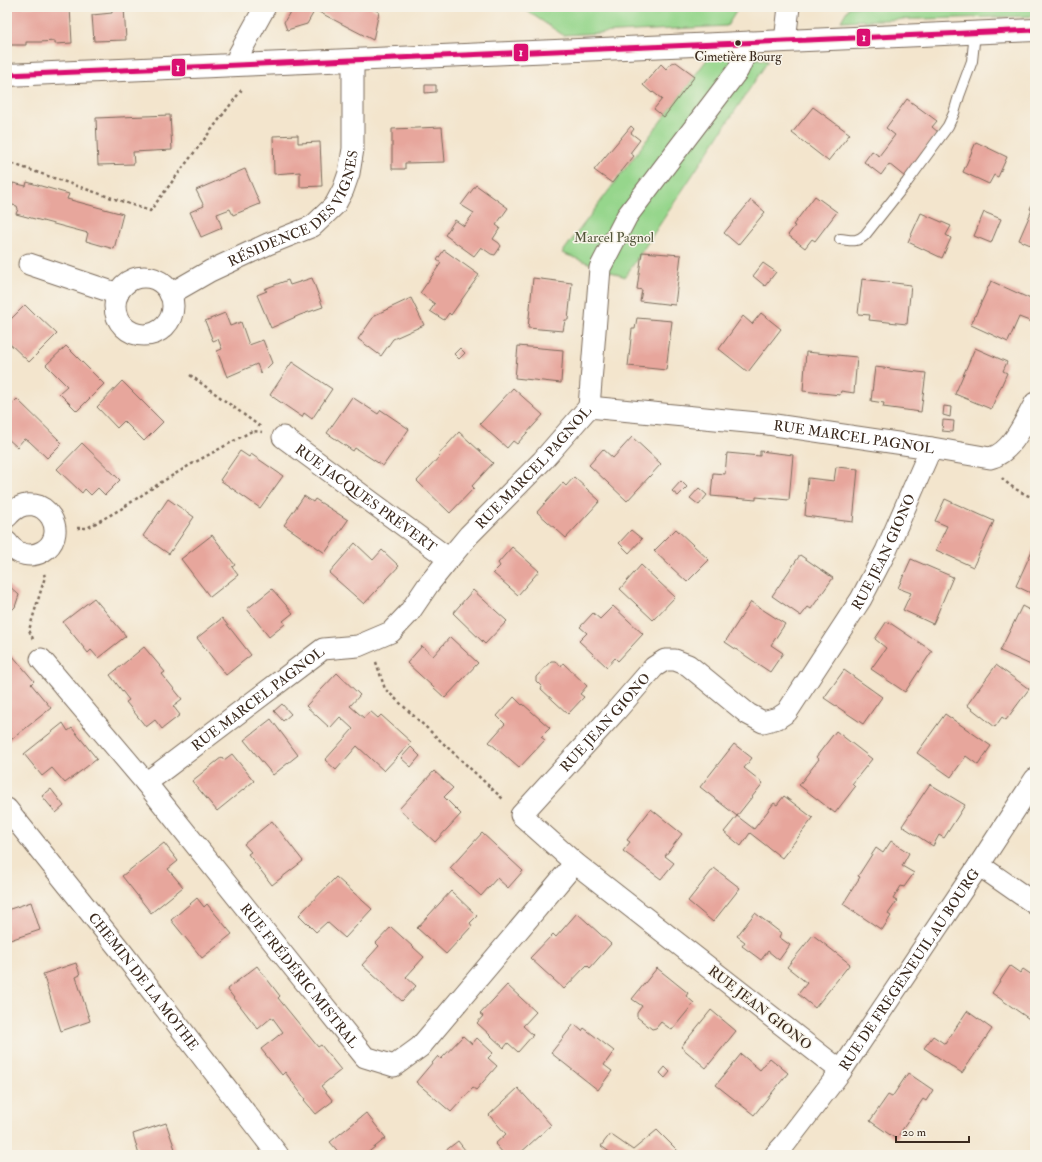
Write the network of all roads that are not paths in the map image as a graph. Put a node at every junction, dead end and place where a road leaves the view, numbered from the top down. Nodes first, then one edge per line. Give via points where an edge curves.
1 (265, 7) edge
2 (789, 7) edge
3 (1035, 30) edge
4 (975, 33) junction
5 (785, 41) junction
6 (750, 42) junction
7 (353, 60) junction
8 (236, 65) junction
9 (7, 75) edge
10 (840, 239) dead end
11 (29, 264) dead end
12 (118, 294) junction
13 (170, 294) junction
14 (1035, 403) edge
15 (589, 407) junction
16 (284, 437) dead end
17 (931, 448) junction
18 (7, 517) edge
19 (7, 542) edge
20 (448, 559) junction
21 (41, 659) road end
22 (1035, 779) edge
23 (146, 783) junction
24 (7, 809) edge
25 (575, 863) junction
26 (980, 865) junction
27 (1035, 904) edge
28 (841, 1071) junction
29 (278, 1155) edge
30 (776, 1155) edge

1 - 8 street via 239,54
2 - 5 street
3 - 4 street
4 - 5 street
4 - 10 lane via 972,61 948,126 865,235 860,240
5 - 6 street
6 - 7 street
6 - 15 street via 738,70 627,216 600,268
7 - 8 street
7 - 13 street, RÉSIDENCE DES VIGNES via 354,149 349,173 335,205 313,226 210,271
8 - 9 street
11 - 12 street
12 - 13 street via 130,281 148,278 164,286
12 - 13 street via 115,313 119,322 134,334 144,335 153,334 168,322 172,313
14 - 17 street, RUE MARCEL PAGNOL via 1019,432 997,456 990,458
15 - 17 street, RUE MARCEL PAGNOL via 768,424
15 - 20 street, RUE MARCEL PAGNOL via 544,460
16 - 20 street, RUE JACQUES PRÉVERT
17 - 25 street, RUE JEAN GIONO via 886,551 861,599 787,712 778,718 763,722 748,714 688,664 665,660 654,667 521,815
18 - 19 street via 19,507 35,505 49,513 55,528 51,544 39,554 23,555 16,552
20 - 23 street, RUE MARCEL PAGNOL via 392,632 358,646 323,649
21 - 23 street, RUE FRÉDÉRIC MISTRAL
22 - 26 street, RUE DE FREGENEUIL AU BOURG
23 - 25 street, RUE FRÉDÉRIC MISTRAL via 365,1057 394,1066 420,1047
24 - 29 street, CHEMIN DE LA MOTHE
25 - 28 street, RUE JEAN GIONO
26 - 27 street
26 - 28 street, RUE DE FREGENEUIL AU BOURG
28 - 30 street, RUE DE FREGENEUIL AU BOURG

